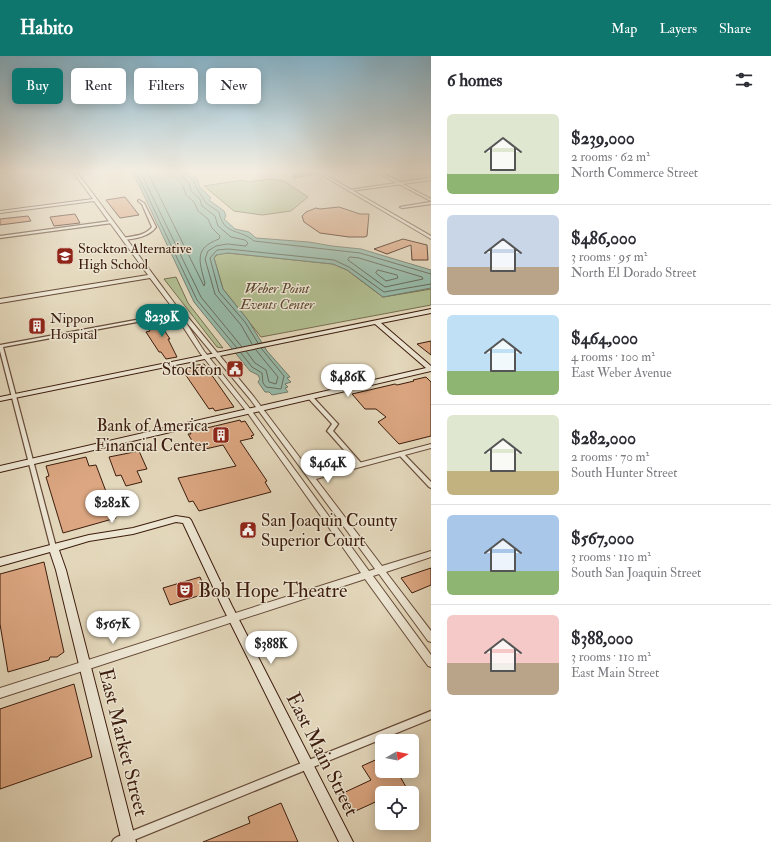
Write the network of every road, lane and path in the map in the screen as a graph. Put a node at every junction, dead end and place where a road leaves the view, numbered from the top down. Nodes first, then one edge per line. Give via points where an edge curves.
1 (33, 208) edge
2 (101, 208) edge
3 (145, 208) edge
4 (380, 208) edge
5 (0, 212) edge
6 (111, 222) junction
7 (431, 232) edge
8 (423, 233) junction
9 (0, 237) edge
10 (431, 238) edge
11 (124, 239) junction
12 (151, 276) junction
13 (0, 301) edge
14 (431, 311) edge
15 (179, 314) junction
16 (376, 322) junction
17 (0, 346) edge
18 (216, 355) junction
19 (206, 357) junction
20 (431, 369) edge
21 (14, 396) junction
22 (310, 397) junction
23 (0, 399) edge
24 (260, 409) junction
25 (249, 411) junction
26 (431, 446) edge
27 (401, 454) junction
28 (31, 461) junction
29 (360, 465) junction
30 (0, 468) edge
31 (311, 478) junction
32 (431, 486) edge
33 (53, 547) junction
34 (431, 554) edge
35 (0, 562) edge
36 (380, 570) junction
37 (366, 574) junction
38 (233, 617) junction
39 (431, 638) edge
40 (431, 663) edge
41 (85, 665) junction
42 (0, 693) edge
43 (431, 715) edge
44 (308, 764) junction
45 (129, 840) edge
46 (117, 842) edge
47 (346, 842) edge

1 - 5 street
2 - 6 street
3 - 11 street via 153,230
4 - 8 street
6 - 9 street
6 - 11 street
7 - 8 street
8 - 10 street
11 - 12 street
12 - 13 street
12 - 15 street
14 - 16 main road
15 - 17 street
15 - 18 street via 185,317
15 - 19 street
16 - 18 main road
16 - 20 main road
17 - 21 street, East Market Street
18 - 19 main road
18 - 24 street
19 - 21 main road
19 - 25 street
20 - 22 main road
21 - 23 main road
21 - 28 street, East Market Street
22 - 24 main road
22 - 29 street via 335,424 330,431
24 - 25 main road
24 - 31 street
25 - 28 main road
25 - 37 street
26 - 27 street
27 - 29 street
27 - 32 street
28 - 30 main road
28 - 33 street, East Market Street
29 - 31 street
31 - 36 street
33 - 35 main road
33 - 38 main road, East Main Street via 176,519 186,520
33 - 41 main road, East Market Street
34 - 36 street
36 - 37 street
36 - 39 street
37 - 38 street
37 - 40 street
38 - 41 street
38 - 44 main road, East Main Street
41 - 42 street
41 - 45 main road, East Market Street
43 - 44 street
44 - 45 street
44 - 47 main road, East Main Street
45 - 46 street

